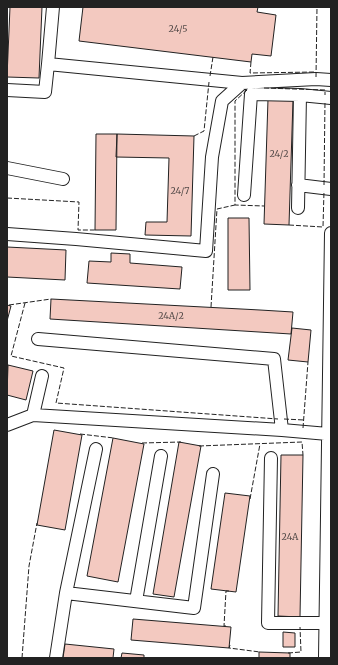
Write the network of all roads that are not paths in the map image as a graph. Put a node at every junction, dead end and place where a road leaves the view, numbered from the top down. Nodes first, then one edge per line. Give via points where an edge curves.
1 (53, 7) edge
2 (48, 64) junction
3 (331, 80) edge
4 (242, 83) junction
5 (7, 90) edge
6 (300, 95) junction
7 (331, 98) edge
8 (7, 168) edge
9 (63, 179) dead end
10 (298, 185) junction
11 (331, 189) edge
12 (244, 195) dead end
13 (298, 208) dead end
14 (331, 233) edge
15 (7, 234) edge
16 (38, 339) dead end
17 (42, 376) dead end
18 (33, 415) junction
19 (7, 425) edge
20 (282, 430) junction
21 (328, 434) junction
22 (96, 449) dead end
23 (161, 456) dead end
24 (271, 458) dead end
25 (214, 474) dead end
26 (329, 526) edge
27 (66, 593) junction
28 (136, 602) junction
29 (325, 622) junction
30 (56, 658) edge
31 (325, 658) edge

1 - 2 street
2 - 4 street
2 - 5 street via 45,92
3 - 4 street
4 - 15 street via 222,102 212,157 206,251
6 - 7 street
6 - 10 street
6 - 12 street via 251,94
8 - 9 street
10 - 11 street
10 - 13 street
14 - 21 street
16 - 20 street via 274,359
17 - 18 street
18 - 19 street
18 - 20 street
20 - 21 street
21 - 26 street
22 - 27 street
23 - 28 street
24 - 29 street via 268,623
25 - 28 street via 194,608
26 - 29 street
27 - 28 street
27 - 30 street
29 - 31 street

